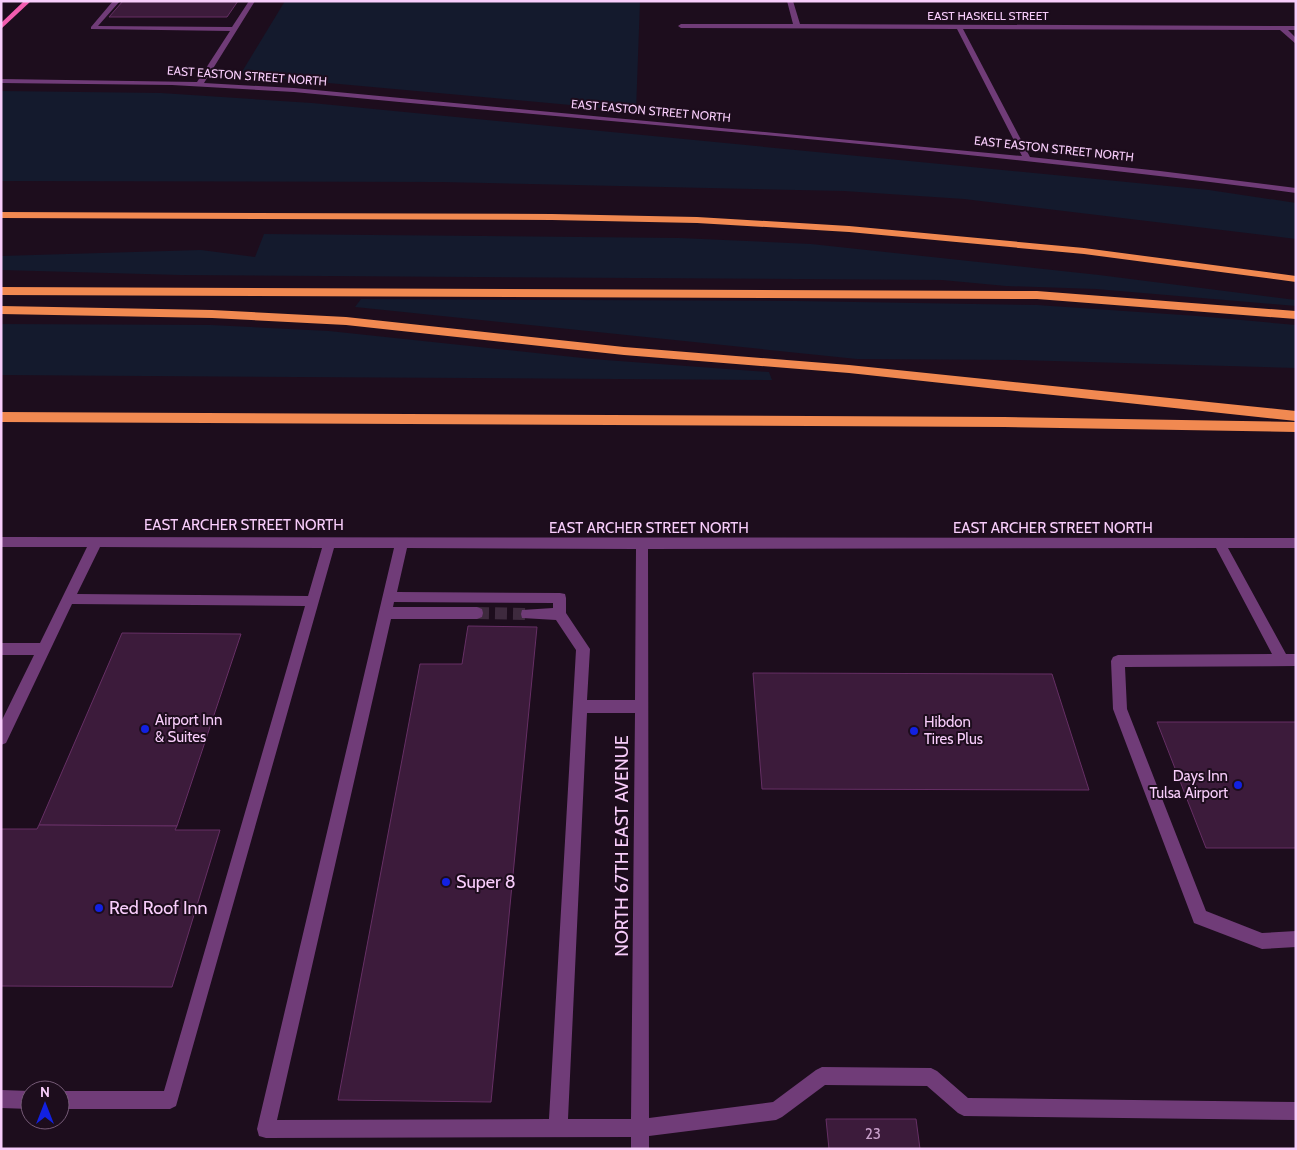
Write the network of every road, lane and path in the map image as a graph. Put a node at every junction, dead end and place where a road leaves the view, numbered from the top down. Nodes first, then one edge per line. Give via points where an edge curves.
1 (28, 1) edge
2 (117, 1) edge
3 (252, 1) edge
4 (790, 1) edge
5 (680, 26) dead end
6 (1, 27) edge
7 (797, 27) junction
8 (959, 27) junction
9 (1282, 28) junction
10 (1296, 28) edge
11 (235, 29) junction
12 (1296, 42) edge
13 (1, 82) edge
14 (200, 84) junction
15 (1027, 159) junction
16 (1296, 191) edge
17 (1, 215) edge
18 (1296, 279) edge
19 (1, 291) edge
20 (1, 310) edge
21 (1296, 316) edge
22 (1296, 416) edge
23 (1, 417) edge
24 (1296, 427) edge
25 (1, 542) edge
26 (96, 542) junction
27 (330, 542) junction
28 (402, 542) junction
29 (642, 544) junction
30 (1220, 544) junction
31 (1296, 544) edge
32 (68, 599) junction
33 (313, 601) junction
34 (387, 605) junction
35 (477, 614) tunnel mouth
36 (527, 614) tunnel mouth
37 (559, 614) junction
38 (1, 649) edge
39 (44, 649) junction
40 (1282, 660) junction
41 (1296, 660) edge
42 (642, 706) junction
43 (580, 707) junction
44 (1, 738) edge
45 (1296, 939) edge
46 (1, 1099) edge
47 (20, 1100) edge
48 (70, 1100) edge
49 (1296, 1111) edge
50 (640, 1128) junction
51 (558, 1129) junction
52 (640, 1149) edge

1 - 6 main road
2 - 11 street via 93,28
3 - 11 street
4 - 7 street
5 - 7 street, EAST HASKELL STREET
7 - 8 street, EAST HASKELL STREET
8 - 9 street, EAST HASKELL STREET
8 - 15 street
9 - 10 street, EAST HASKELL STREET
9 - 12 street
11 - 14 street
13 - 14 street, EAST EASTON STREET NORTH
14 - 15 street, EAST EASTON STREET NORTH
15 - 16 street, EAST EASTON STREET NORTH
17 - 18 highway via 697,220 849,229 1084,251
19 - 21 highway via 1036,294
20 - 22 highway via 212,314 346,321
23 - 24 highway via 1004,422
25 - 26 street, EAST ARCHER STREET NORTH
26 - 27 street, EAST ARCHER STREET NORTH
26 - 32 street
27 - 28 street, EAST ARCHER STREET NORTH
27 - 33 street
28 - 29 street, EAST ARCHER STREET NORTH
28 - 34 street
29 - 30 street, EAST ARCHER STREET NORTH
29 - 42 street, NORTH 67TH EAST AVENUE
30 - 31 street, EAST ARCHER STREET NORTH
30 - 40 street
32 - 33 street
32 - 39 street
33 - 48 street via 170,1100
34 - 35 street
34 - 37 street via 560,598
34 - 51 street via 266,1129
36 - 37 street
37 - 43 street via 583,649
38 - 39 street
39 - 44 street
40 - 41 street
40 - 45 street via 1118,661 1120,709 1200,916 1262,941
42 - 43 street
42 - 50 street, NORTH 67TH EAST AVENUE
43 - 51 street
46 - 47 street
49 - 50 street via 964,1108 931,1077 822,1076 776,1111
50 - 51 street
50 - 52 street, NORTH 67TH EAST AVENUE

